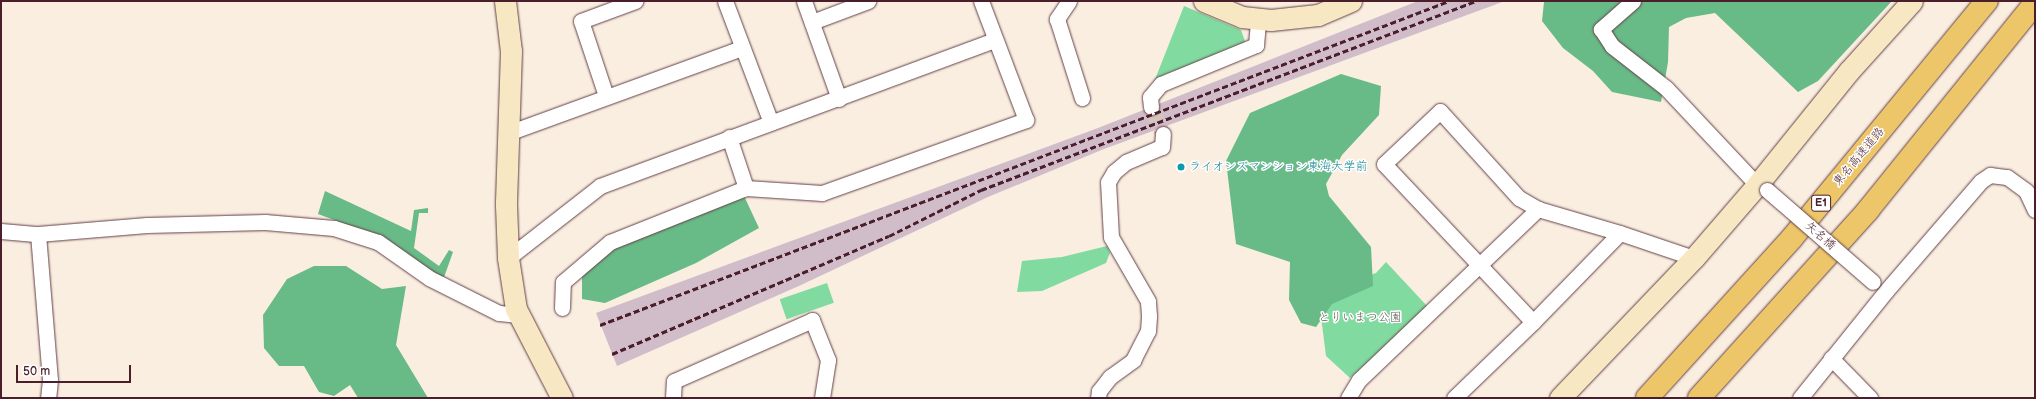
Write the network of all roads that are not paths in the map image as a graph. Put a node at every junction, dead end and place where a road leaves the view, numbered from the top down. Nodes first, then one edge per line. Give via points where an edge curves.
1 (505, 1) edge
2 (635, 1) edge
3 (725, 1) edge
4 (804, 1) edge
5 (868, 1) edge
6 (981, 1) edge
7 (1069, 1) edge
8 (1204, 1) edge
9 (1351, 1) edge
10 (1633, 1) edge
11 (1912, 1) edge
12 (1987, 1) edge
13 (2035, 3) edge
14 (1258, 20) junction
15 (812, 22) junction
16 (995, 40) junction
17 (742, 48) junction
18 (606, 96) junction
19 (1082, 98) dead end
20 (839, 99) junction
21 (1151, 107) tunnel mouth
22 (771, 123) junction
23 (508, 133) junction
24 (1163, 134) dead end
25 (729, 137) junction
26 (1762, 187) junction
27 (746, 188) junction
28 (1538, 209) junction
29 (2035, 210) edge
30 (1, 231) edge
31 (1620, 232) junction
32 (38, 234) junction
33 (508, 258) junction
34 (1694, 258) junction
35 (1480, 265) junction
36 (1886, 291) junction
37 (562, 308) dead end
38 (519, 315) junction
39 (1533, 322) junction
40 (1831, 358) junction
41 (1353, 396) edge
42 (48, 398) edge
43 (562, 398) edge
44 (673, 398) edge
45 (822, 398) edge
46 (1098, 398) edge
47 (1454, 398) edge
48 (1560, 398) edge
49 (1647, 398) edge
50 (1699, 398) edge
51 (1800, 398) edge
52 (1870, 398) edge

1 - 23 street via 511,51
2 - 18 street via 581,21
3 - 17 street
4 - 15 street
5 - 15 street
6 - 16 street
7 - 19 street via 1057,19
8 - 14 street via 1242,17
9 - 14 street via 1318,15 1287,20
10 - 26 street, 矢名橋 via 1601,29 1612,46 1666,88
11 - 26 street via 1849,71
12 - 49 highway, 東名高速道路 / E1 via 1792,238
13 - 50 highway via 1868,210
14 - 21 street via 1256,45 1160,84 1150,97
15 - 20 street
16 - 20 street
16 - 27 street via 1026,120 822,193
17 - 18 street
17 - 22 street
18 - 23 street
20 - 22 street
22 - 25 street
23 - 33 street
24 - 46 street via 1162,147 1126,162 1114,172 1108,182 1110,237 1148,301 1149,316 1148,331 1133,360 1110,377 1099,392
25 - 27 street
25 - 33 street via 600,186
26 - 34 street
26 - 36 street, 矢名橋, bridge
27 - 37 street via 610,242 563,282
28 - 31 street
28 - 35 street
28 - 35 street via 1519,198 1440,111 1384,164
29 - 36 street via 2026,191 2019,184 2007,177 1990,175 1981,181
30 - 32 street
31 - 34 street
31 - 39 street
32 - 38 street via 147,225 265,222 334,228 378,242 429,278 498,313
32 - 42 street via 50,380
33 - 38 street
34 - 48 street
35 - 39 street
35 - 41 street via 1359,380
36 - 40 street
38 - 43 street
39 - 47 street
40 - 51 street
40 - 52 street
44 - 45 street via 674,381 812,320 828,360

